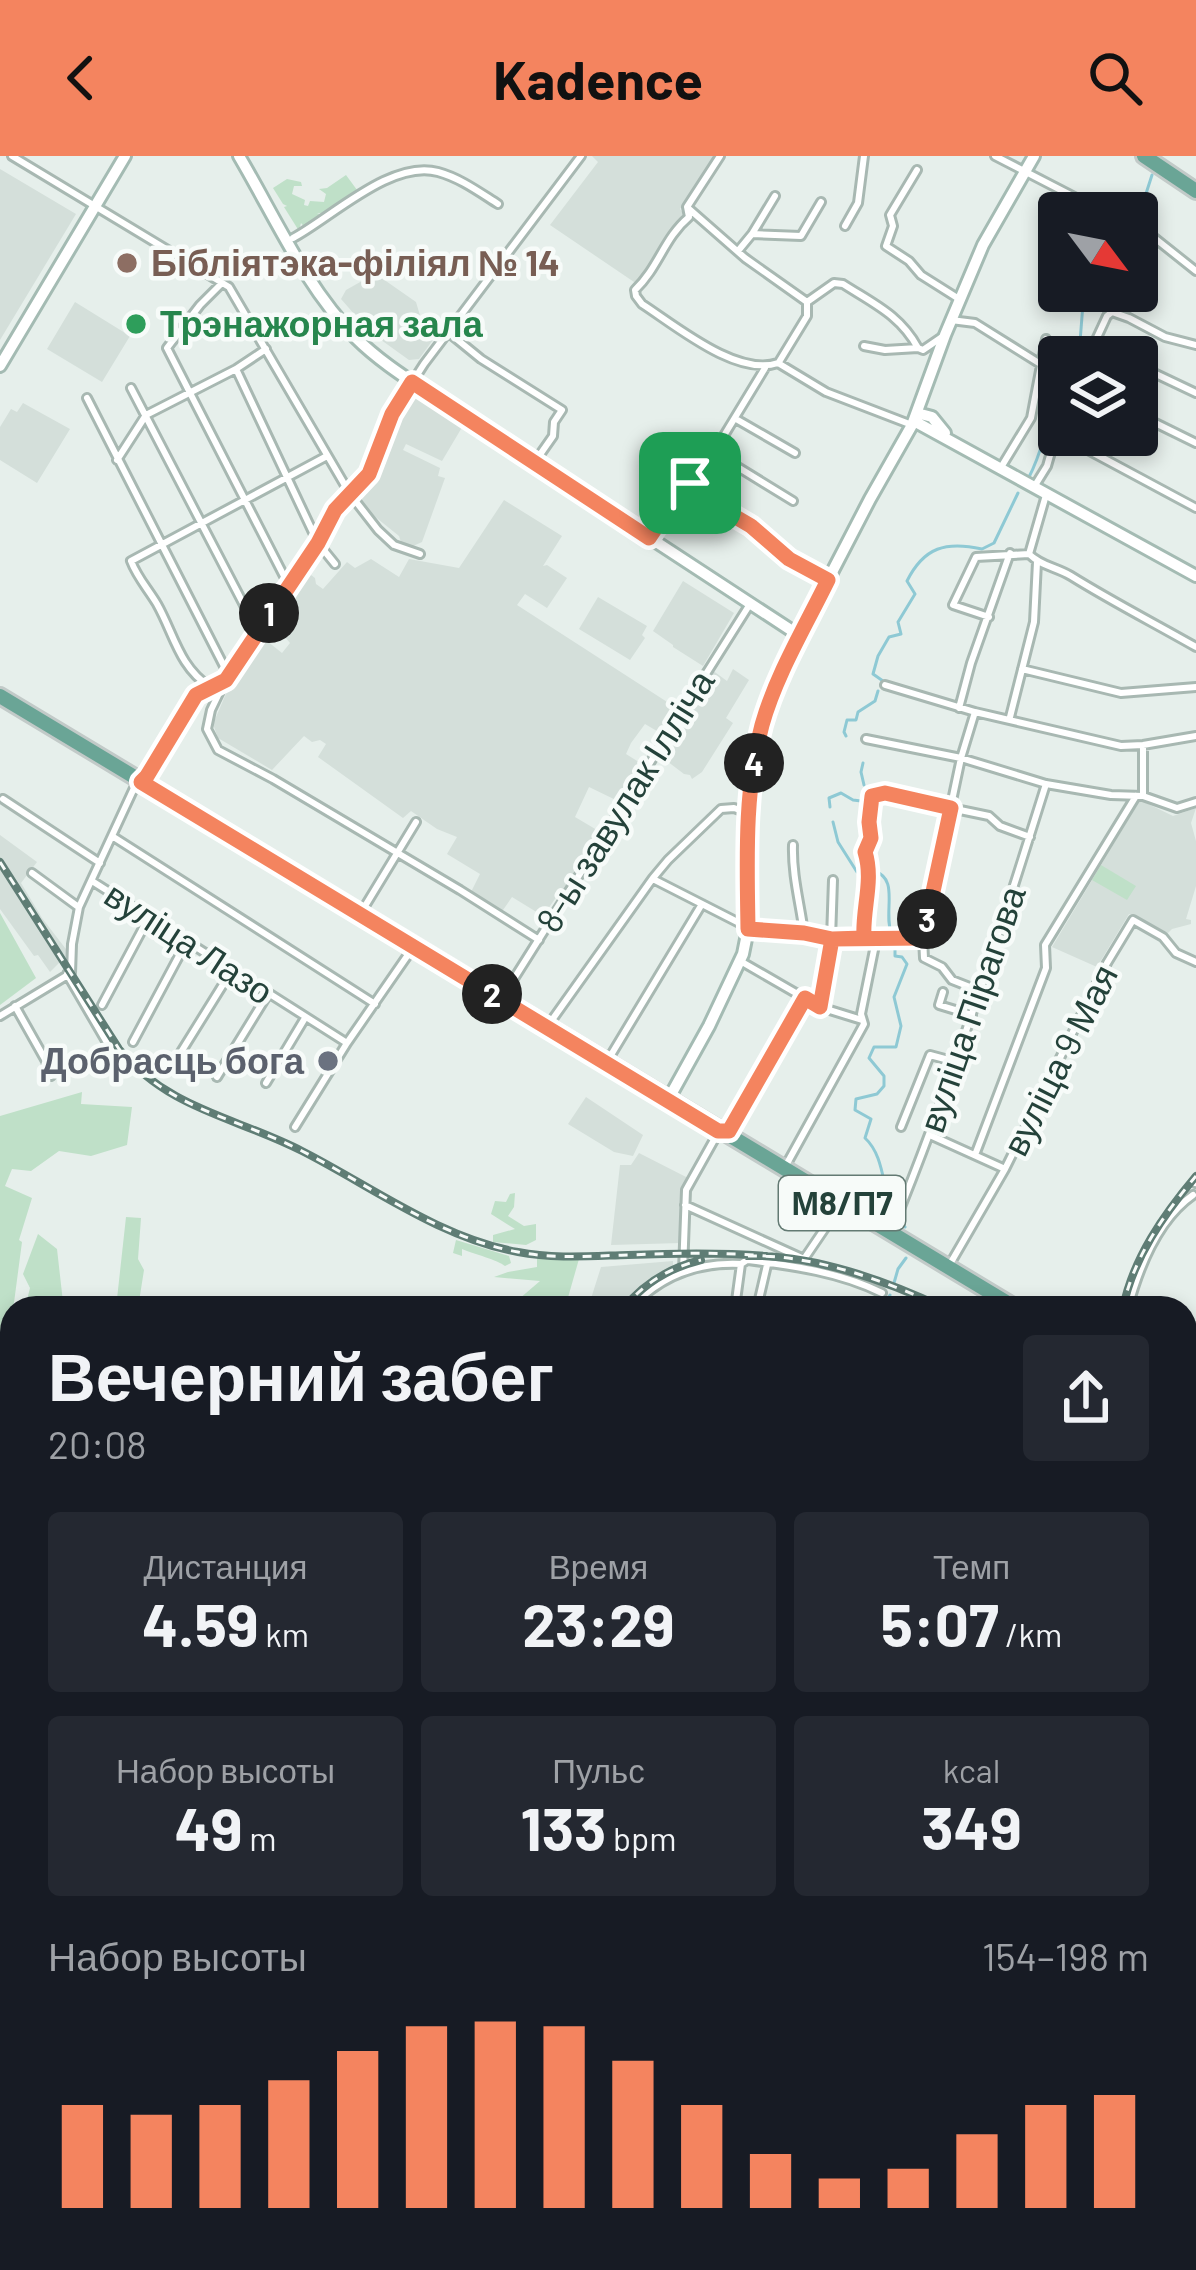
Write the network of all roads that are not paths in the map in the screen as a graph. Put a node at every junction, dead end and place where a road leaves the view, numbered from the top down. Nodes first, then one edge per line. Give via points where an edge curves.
1 (12, 156) edge
2 (122, 156) edge
3 (242, 156) edge
4 (581, 156) edge
5 (720, 156) edge
6 (864, 156) edge
7 (995, 156) edge
8 (1034, 156) edge
9 (1144, 156) edge
10 (1159, 156) edge
11 (917, 170) dead end
12 (1025, 171) junction
13 (1196, 180) edge
14 (1196, 191) edge
15 (1058, 192) edge
16 (775, 196) dead end
17 (821, 202) dead end
18 (498, 204) dead end
19 (687, 207) junction
20 (94, 208) junction
21 (845, 226) dead end
22 (752, 234) junction
23 (293, 238) junction
24 (1158, 241) edge
25 (738, 250) junction
26 (1196, 272) edge
27 (226, 285) junction
28 (960, 299) junction
29 (807, 302) junction
30 (951, 320) junction
31 (448, 332) junction
32 (945, 335) junction
33 (1098, 336) edge
34 (1196, 345) edge
35 (864, 346) dead end
36 (918, 348) junction
37 (266, 349) junction
38 (1038, 362) edge
39 (778, 363) junction
40 (0, 367) edge
41 (765, 368) junction
42 (236, 369) junction
43 (1158, 375) edge
44 (414, 380) junction
45 (1038, 384) edge
46 (131, 388) dead end
47 (188, 393) junction
48 (1196, 393) edge
49 (925, 394) junction
50 (86, 398) dead end
51 (146, 415) junction
52 (932, 417) junction
53 (734, 418) junction
54 (915, 419) junction
55 (1158, 424) edge
56 (951, 440) junction
57 (1196, 442) edge
58 (714, 452) junction
59 (795, 453) dead end
60 (328, 456) junction
61 (539, 456) junction
62 (1051, 456) edge
63 (1098, 456) edge
64 (117, 460) junction
65 (1000, 469) junction
66 (286, 476) junction
67 (690, 483) junction
68 (1034, 488) junction
69 (350, 494) junction
70 (1046, 495) junction
71 (244, 499) junction
72 (794, 501) dead end
73 (1196, 508) edge
74 (202, 523) junction
75 (651, 535) junction
76 (318, 543) junction
77 (160, 544) junction
78 (1010, 553) junction
79 (420, 554) dead end
80 (1029, 554) junction
81 (1036, 562) junction
82 (335, 564) dead end
83 (1196, 576) edge
84 (828, 580) junction
85 (288, 584) junction
86 (750, 604) junction
87 (989, 617) junction
88 (257, 630) junction
89 (802, 633) junction
90 (1196, 647) edge
91 (1022, 669) junction
92 (227, 677) junction
93 (885, 685) dead end
94 (210, 686) junction
95 (1196, 687) edge
96 (0, 696) edge
97 (958, 707) junction
98 (975, 712) junction
99 (1009, 718) junction
100 (1196, 736) edge
101 (866, 740) dead end
102 (1143, 746) junction
103 (961, 758) junction
104 (141, 782) junction
105 (1046, 784) junction
106 (1140, 796) junction
107 (3, 799) dead end
108 (1196, 802) edge
109 (951, 808) junction
110 (748, 812) junction
111 (416, 822) dead end
112 (112, 836) junction
113 (1030, 837) junction
114 (793, 845) dead end
115 (397, 854) junction
116 (100, 863) junction
117 (32, 873) dead end
118 (652, 878) junction
119 (833, 880) dead end
120 (92, 881) junction
121 (702, 904) junction
122 (79, 908) junction
123 (361, 914) junction
124 (149, 916) junction
125 (748, 929) junction
126 (804, 933) junction
127 (864, 938) junction
128 (923, 938) junction
129 (832, 939) junction
130 (538, 940) junction
131 (876, 940) junction
132 (187, 941) junction
133 (414, 946) junction
134 (740, 961) junction
135 (1196, 962) edge
136 (232, 970) junction
137 (69, 974) junction
138 (980, 991) junction
139 (943, 992) dead end
140 (268, 994) junction
141 (805, 998) junction
142 (501, 999) junction
143 (375, 1004) junction
144 (15, 1006) junction
145 (102, 1006) dead end
146 (820, 1007) junction
147 (973, 1015) junction
148 (0, 1016) edge
149 (305, 1018) junction
150 (862, 1020) junction
151 (547, 1027) junction
152 (133, 1042) dead end
153 (347, 1042) junction
154 (116, 1058) dead end
155 (956, 1062) junction
156 (606, 1064) junction
157 (173, 1065) dead end
158 (51, 1076) dead end
159 (217, 1077) dead end
160 (266, 1083) dead end
161 (668, 1100) junction
162 (295, 1126) dead end
163 (901, 1127) dead end
164 (718, 1131) junction
165 (930, 1135) junction
166 (975, 1155) junction
167 (1005, 1169) junction
168 (783, 1170) junction
169 (1193, 1195) edge
170 (842, 1204) junction
171 (685, 1205) junction
172 (894, 1224) junction
173 (767, 1263) junction
174 (741, 1264) junction
175 (948, 1267) junction
176 (683, 1270) junction
177 (882, 1293) dead end
178 (645, 1296) edge
179 (737, 1296) edge
180 (760, 1296) edge
181 (996, 1296) edge
182 (1132, 1296) edge

1 - 20 street
2 - 20 street
3 - 23 street
3 - 44 street via 340,320
4 - 31 street
5 - 19 street
6 - 21 street via 858,203
7 - 12 street
8 - 12 street
9 - 14 main road
10 - 13 main road
11 - 28 street via 890,215 886,246
12 - 15 street
12 - 28 street
16 - 22 street
17 - 22 street via 801,236
18 - 23 street via 440,172 408,171
19 - 25 street
19 - 41 street via 689,217 636,296 726,356
20 - 27 street
20 - 40 street
22 - 25 street
23 - 44 street via 344,316
24 - 26 street
25 - 29 street
27 - 37 street
27 - 47 street via 167,348
28 - 30 street
29 - 36 street via 843,284 896,317
29 - 39 street via 807,316
30 - 32 street
30 - 38 street via 975,323
31 - 44 street
31 - 61 street via 562,410
32 - 36 street
32 - 49 street
33 - 34 street via 1112,313
35 - 36 street
37 - 42 street
37 - 60 street
39 - 41 street
39 - 54 street via 826,392
41 - 53 street
42 - 47 street
42 - 66 street
43 - 48 street
44 - 61 street
44 - 69 street via 369,474
44 - 75 street
45 - 65 street via 1031,418
46 - 51 street
47 - 51 street
47 - 71 street
49 - 52 street
49 - 54 street
50 - 64 street
51 - 64 street
51 - 74 street
52 - 54 street
52 - 56 street
53 - 58 street
53 - 59 street
54 - 56 street
54 - 84 street
55 - 57 street
56 - 65 street
58 - 67 street
58 - 72 street
60 - 66 street
60 - 69 street
61 - 75 street
62 - 68 street
63 - 73 street
64 - 77 street
65 - 68 street
66 - 71 street
66 - 76 street
67 - 75 street
67 - 84 street
68 - 70 street
69 - 76 street
69 - 79 street via 394,544
70 - 80 street
70 - 83 street
71 - 74 street
71 - 85 street
74 - 77 street
74 - 88 street
75 - 86 street
75 - 89 street
76 - 82 street
76 - 85 street
77 - 92 street
77 - 94 street via 131,560 184,662
78 - 80 street
78 - 87 street
78 - 87 street via 976,557 953,604
80 - 81 street
81 - 90 street
81 - 91 street
84 - 89 street
85 - 88 street
86 - 89 street
86 - 130 street, 8-ы завулак Ілліча
87 - 97 street
88 - 92 street
89 - 110 street via 764,720
91 - 95 street via 1121,693
91 - 99 street
92 - 94 street
92 - 115 street via 207,729 218,750
93 - 97 street
94 - 104 street via 196,695
96 - 104 main road, М8/П7
97 - 98 street
98 - 99 street
98 - 103 street
99 - 102 street
100 - 102 street
101 - 103 street
102 - 106 street
103 - 105 street
103 - 109 street
104 - 112 street
104 - 123 main road, М8/П7
105 - 106 street
105 - 113 street, вуліца Пірагова
106 - 108 street via 1177,808
106 - 166 street via 1045,945 1046,968
107 - 116 street
109 - 113 street
109 - 127 street via 872,796
109 - 128 street
110 - 118 street via 721,809
110 - 125 street
111 - 115 street
112 - 116 street
112 - 143 street
113 - 138 street, вуліца Пірагова
114 - 126 street
115 - 123 street
115 - 130 street
116 - 120 street
117 - 122 street
118 - 121 street
118 - 151 street
119 - 129 street
120 - 122 street
120 - 124 street, вуліца Лазо
121 - 125 street
121 - 156 street
122 - 137 street
123 - 133 main road, М8/П7
124 - 132 street, вуліца Лазо
124 - 145 street
125 - 126 street
125 - 134 street
126 - 129 street
127 - 129 street
127 - 131 street
128 - 131 street
128 - 138 street via 924,958
129 - 146 street
130 - 142 street, 8-ы завулак Ілліча
131 - 150 street
132 - 136 street, вуліца Лазо
132 - 152 street
133 - 142 main road, М8/П7
133 - 143 street
134 - 141 street
134 - 161 street
135 - 167 street, вуліца 9 Мая via 1133,920
136 - 140 street, вуліца Лазо
136 - 157 street
137 - 144 street
137 - 154 street
138 - 147 street, вуліца Пірагова
139 - 147 street via 938,1005
140 - 149 street, вуліца Лазо
140 - 159 street
141 - 146 street
141 - 164 street via 729,1131
142 - 151 main road, М8/П7
143 - 153 street
144 - 148 street
144 - 158 street
146 - 150 street
147 - 155 street, вуліца Пірагова
149 - 153 street, вуліца Лазо
149 - 160 street
150 - 168 street
151 - 156 main road, М8/П7
153 - 162 street
155 - 163 street via 930,1055
155 - 165 street, вуліца Пірагова
156 - 161 main road, М8/П7
161 - 164 main road, М8/П7
164 - 168 main road, М8/П7
164 - 171 street
165 - 166 street
165 - 172 street, вуліца Пірагова
166 - 167 street
167 - 175 street, вуліца 9 Мая
168 - 170 main road, М8/П7
169 - 182 street via 1155,1241
170 - 171 street via 804,1258
170 - 172 main road, М8/П7
171 - 176 street
172 - 175 main road, М8/П7
173 - 174 street
173 - 177 street
173 - 180 street
174 - 176 street
174 - 179 street
175 - 181 main road, М8/П7
176 - 178 street

